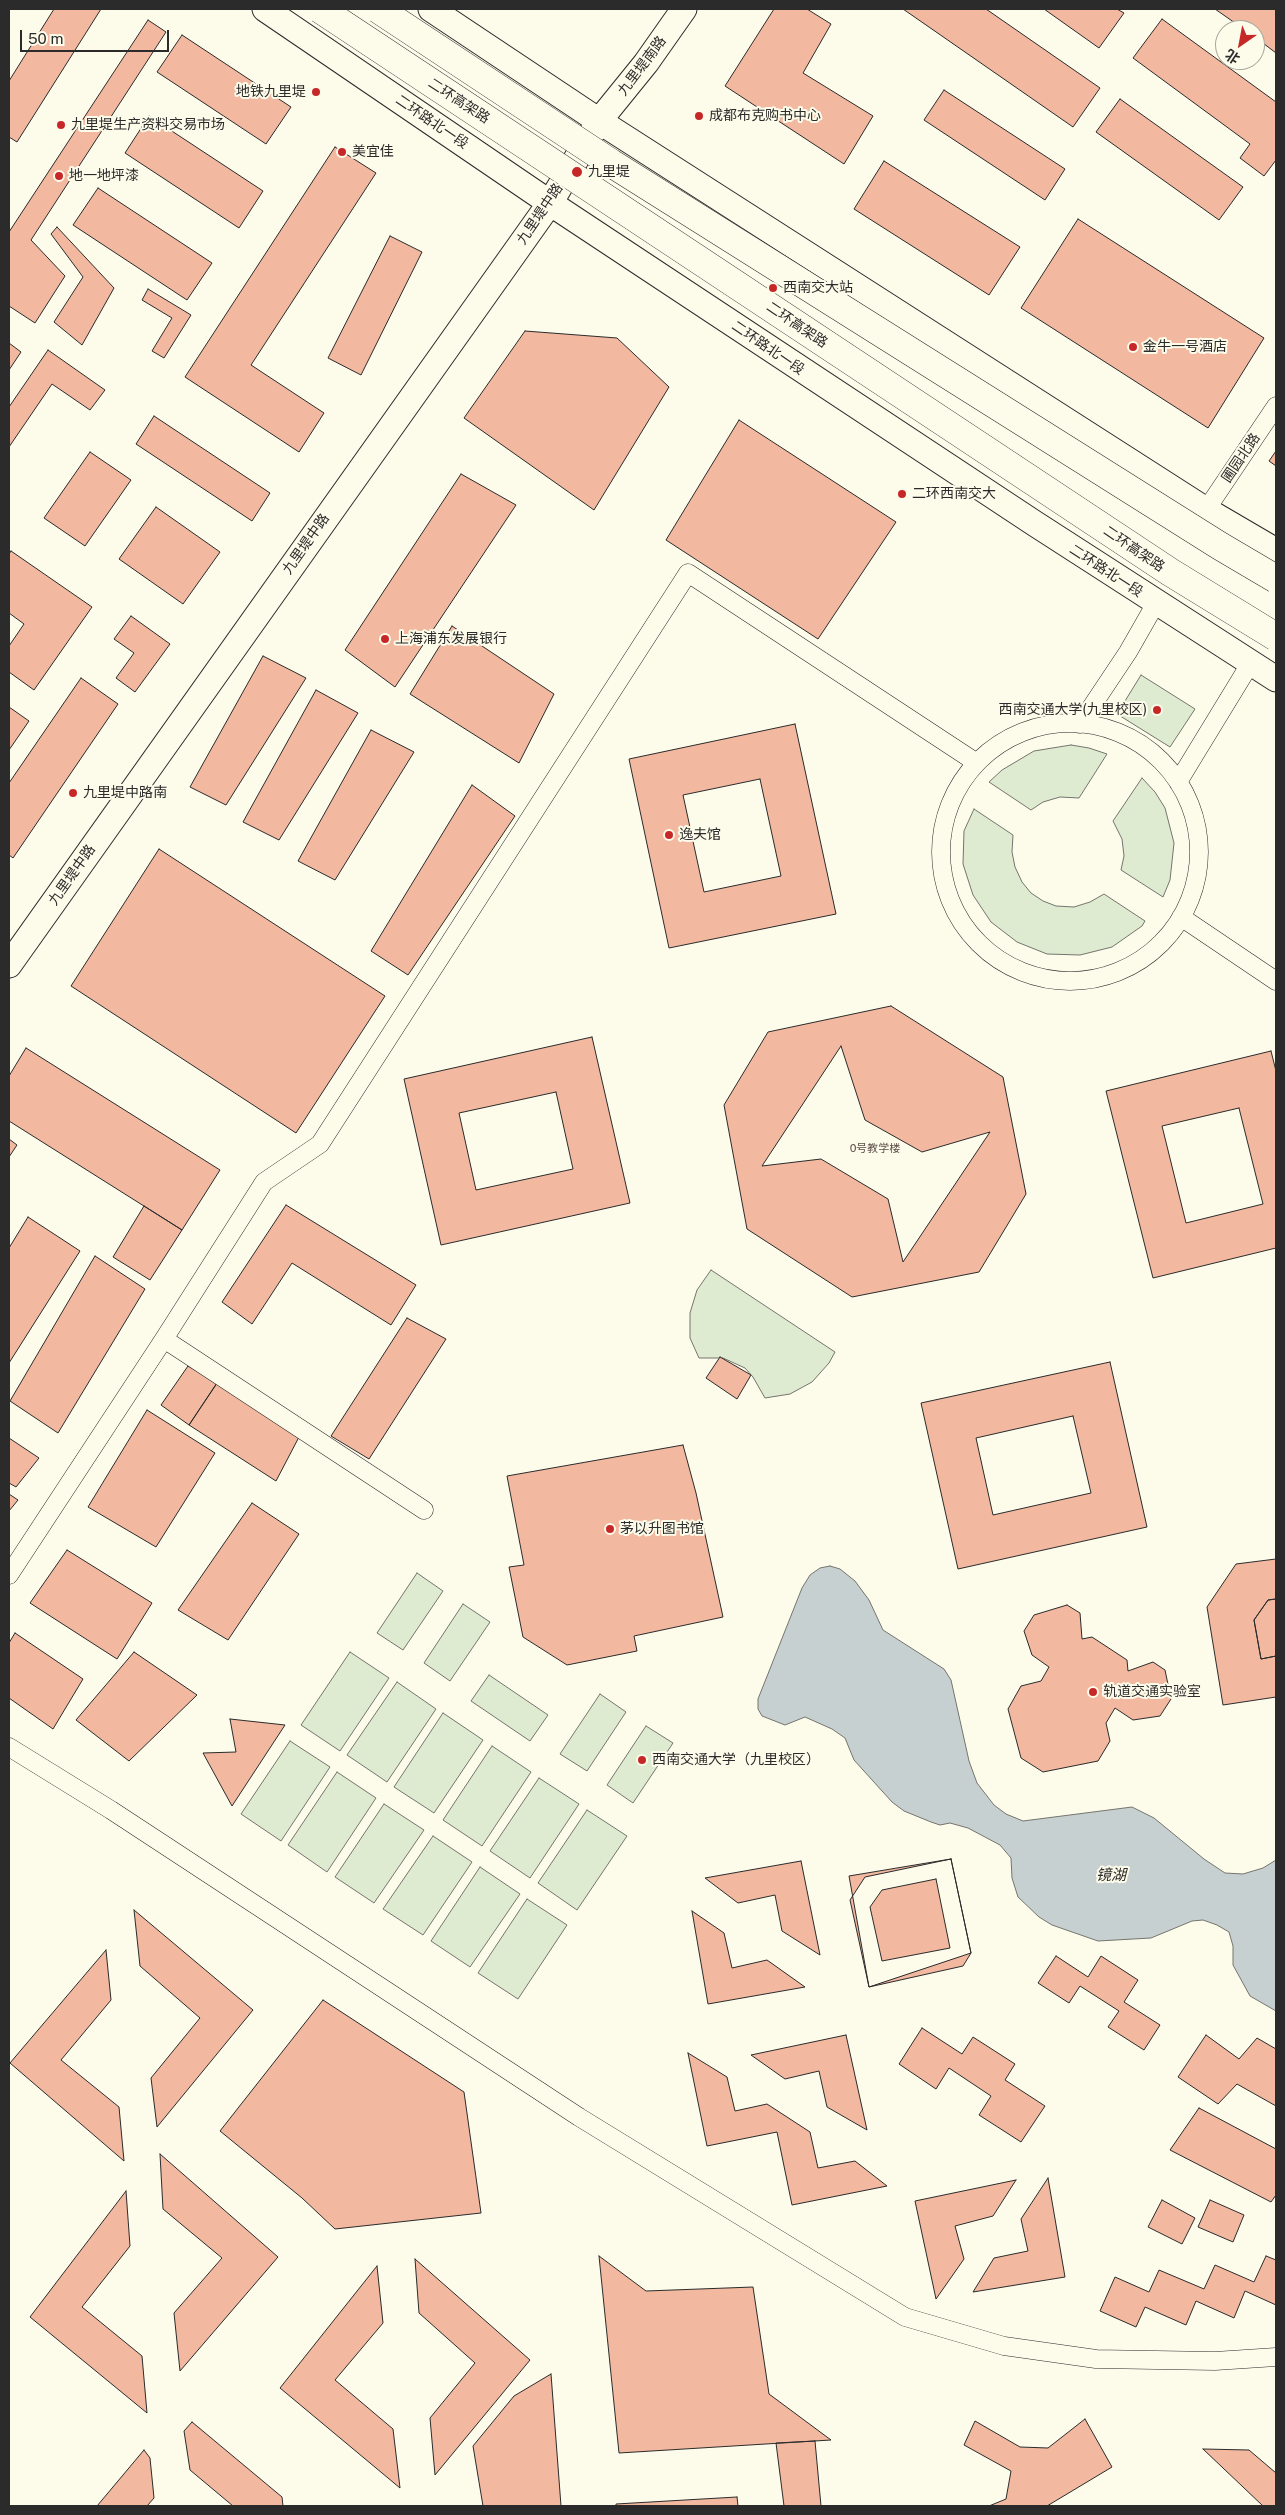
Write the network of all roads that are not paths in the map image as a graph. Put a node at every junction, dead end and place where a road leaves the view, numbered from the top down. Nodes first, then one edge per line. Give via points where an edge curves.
1 (265, 9) edge
2 (320, 9) edge
3 (378, 9) edge
4 (431, 9) edge
5 (684, 9) edge
6 (599, 121) junction
7 (550, 203) junction
8 (1276, 406) edge
9 (1206, 510) junction
10 (1276, 551) edge
11 (1276, 579) edge
12 (1156, 603) junction
13 (1276, 637) edge
14 (1250, 664) junction
15 (1276, 679) edge
16 (1080, 724) junction
17 (977, 763) junction
18 (1178, 782) junction
19 (1181, 917) junction
20 (9, 965) edge
21 (1276, 981) edge
22 (164, 1339) junction
23 (424, 1510) dead end
24 (9, 1575) edge
25 (9, 1747) edge
26 (1276, 2357) edge

1 - 7 main road, 二环路北一段
2 - 13 highway, 二环高架路, bridge via 1170,572
3 - 11 highway, bridge via 611,163
4 - 6 main road
5 - 6 main road, 九里堤南路
6 - 7 main road, 九里堤中路
6 - 9 main road
7 - 12 main road, 二环路北一段
7 - 20 main road, 九里堤中路
8 - 9 street, 圃园北路
9 - 10 main road
12 - 14 main road, 二环路北一段
12 - 16 street
14 - 15 main road, 二环路北一段
14 - 18 street
16 - 17 street via 1053,724 1014,735
16 - 18 street via 1094,725 1136,740 1170,770
17 - 19 street via 956,790 942,828 941,868 952,907 975,941 1007,966 1050,981 1095,980 1137,965 1171,936
17 - 22 street via 688,573 320,1144 264,1182
18 - 19 street via 1193,809 1201,853 1193,897
19 - 21 street
22 - 23 street
22 - 24 street
25 - 26 street via 111,1810 579,2117 905,2317 1004,2346 1096,2359 1215,2361

